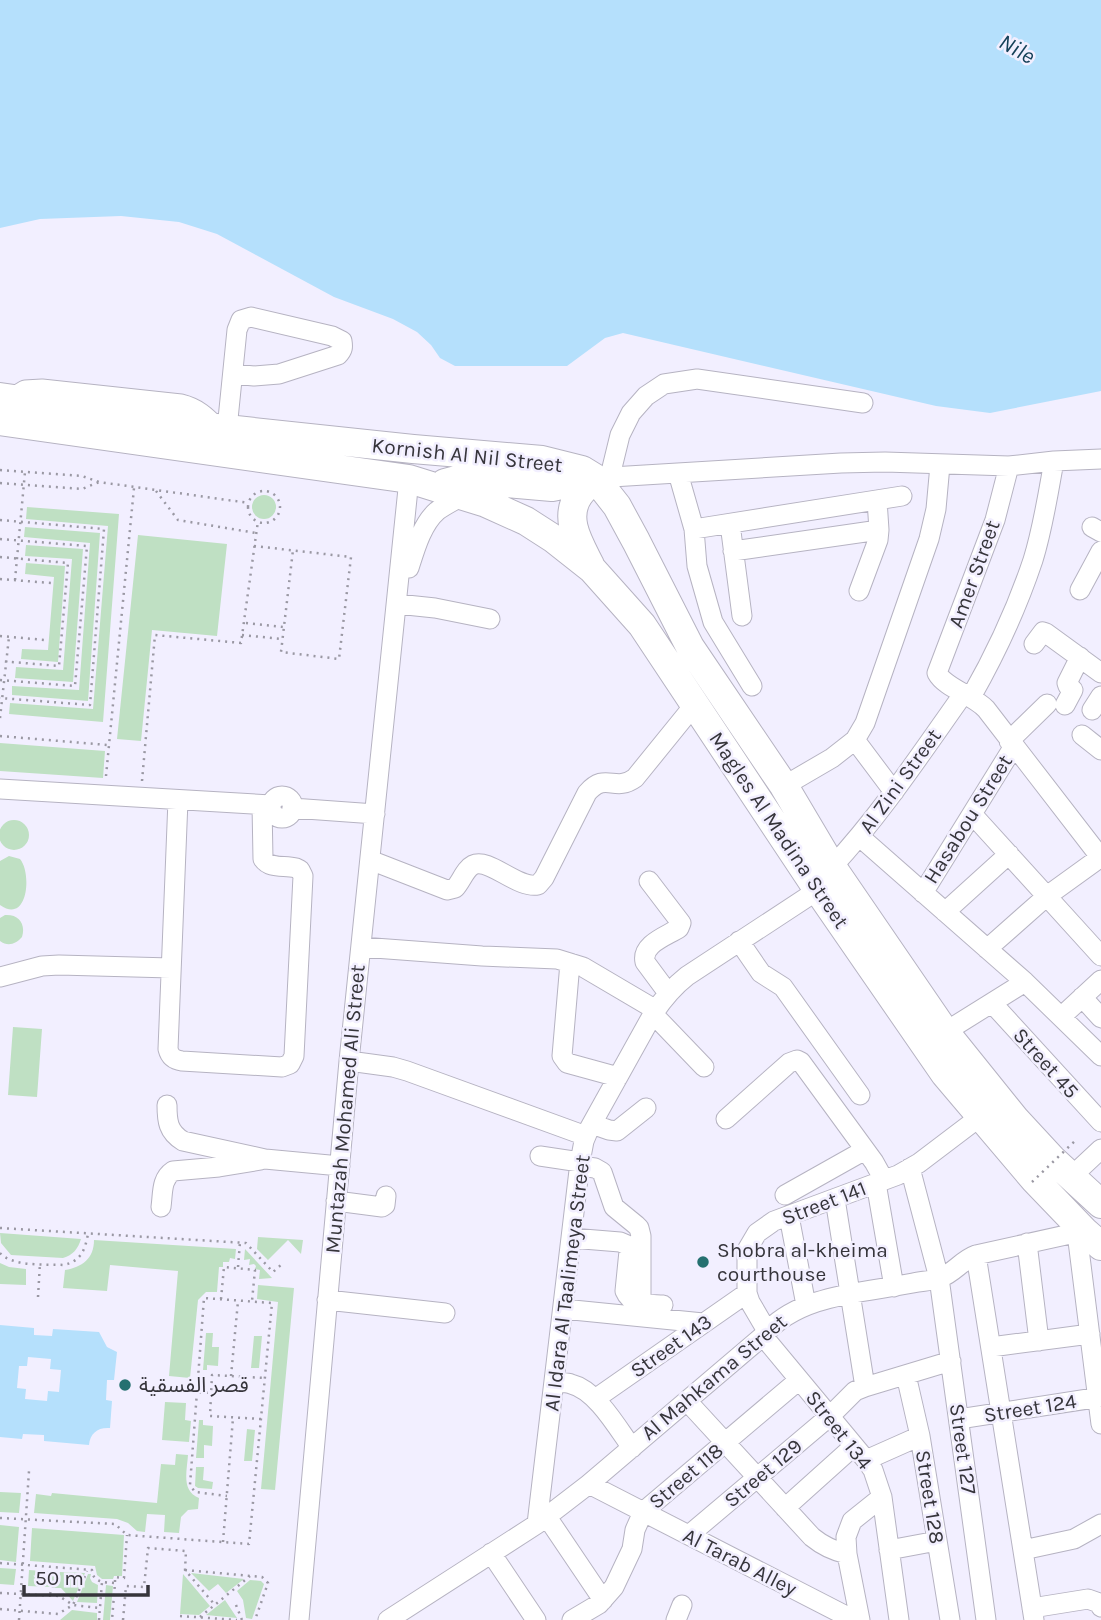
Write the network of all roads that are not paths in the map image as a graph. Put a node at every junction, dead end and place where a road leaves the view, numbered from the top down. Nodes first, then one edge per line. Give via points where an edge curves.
1 (233, 374) junction
2 (863, 403) dead end
3 (4, 406) edge
4 (222, 428) junction
5 (1101, 459) edge
6 (1054, 461) junction
7 (940, 465) junction
8 (1009, 466) junction
9 (678, 473) junction
10 (602, 477) junction
11 (421, 483) junction
12 (462, 496) junction
13 (902, 496) dead end
14 (877, 500) junction
15 (427, 524) junction
16 (730, 524) junction
17 (405, 526) junction
18 (694, 530) junction
19 (879, 530) junction
20 (733, 551) junction
21 (1101, 551) edge
22 (592, 569) junction
23 (1080, 590) dead end
24 (859, 591) dead end
25 (398, 601) junction
26 (742, 616) dead end
27 (490, 619) dead end
28 (1047, 646) dead end
29 (1080, 657) junction
30 (1101, 673) edge
31 (752, 686) dead end
32 (968, 695) junction
33 (695, 704) junction
34 (1082, 735) dead end
35 (855, 740) junction
36 (1011, 743) junction
37 (1101, 750) edge
38 (784, 786) junction
39 (0, 789) edge
40 (894, 792) junction
41 (178, 800) junction
42 (267, 805) junction
43 (375, 814) junction
44 (972, 814) junction
45 (860, 837) junction
46 (1009, 854) junction
47 (1101, 858) edge
48 (370, 860) junction
49 (825, 878) junction
50 (649, 881) dead end
51 (923, 893) junction
52 (1047, 896) junction
53 (945, 912) junction
54 (739, 941) junction
55 (361, 947) junction
56 (987, 948) junction
57 (1101, 956) edge
58 (570, 962) junction
59 (171, 968) junction
60 (0, 977) edge
61 (1101, 980) edge
62 (1025, 982) junction
63 (668, 993) junction
64 (1082, 997) junction
65 (992, 1003) junction
66 (654, 1012) junction
67 (1061, 1017) junction
68 (1101, 1018) edge
69 (945, 1032) junction
70 (1101, 1056) edge
71 (349, 1060) junction
72 (704, 1067) dead end
73 (618, 1077) junction
74 (860, 1095) dead end
75 (167, 1105) dead end
76 (646, 1108) dead end
77 (981, 1116) junction
78 (726, 1119) dead end
79 (1101, 1122) edge
80 (589, 1130) junction
81 (192, 1144) junction
82 (1101, 1149) edge
83 (865, 1150) junction
84 (541, 1156) dead end
85 (265, 1159) junction
86 (580, 1164) junction
87 (340, 1166) junction
88 (190, 1168) junction
89 (910, 1168) junction
90 (1071, 1177) junction
91 (880, 1182) junction
92 (785, 1195) dead end
93 (386, 1196) dead end
94 (835, 1199) junction
95 (336, 1201) junction
96 (1101, 1204) edge
97 (161, 1207) dead end
98 (789, 1216) junction
99 (1087, 1237) edge
100 (571, 1238) junction
101 (1027, 1243) junction
102 (976, 1255) junction
103 (939, 1278) junction
104 (894, 1287) junction
105 (747, 1293) junction
106 (851, 1294) junction
107 (327, 1300) junction
108 (641, 1303) junction
109 (663, 1305) dead end
110 (806, 1305) junction
111 (563, 1309) junction
112 (445, 1313) dead end
113 (703, 1323) junction
114 (765, 1333) junction
115 (1090, 1334) junction
116 (1039, 1341) junction
117 (991, 1347) junction
118 (950, 1362) junction
119 (906, 1375) junction
120 (799, 1380) junction
121 (554, 1382) junction
122 (865, 1387) junction
123 (1099, 1397) edge
124 (595, 1399) junction
125 (687, 1401) junction
126 (1001, 1412) junction
127 (830, 1416) junction
128 (958, 1419) junction
129 (1101, 1424) edge
130 (920, 1436) junction
131 (725, 1443) junction
132 (632, 1448) junction
133 (860, 1453) junction
134 (757, 1478) junction
135 (589, 1484) junction
136 (882, 1497) junction
137 (785, 1508) junction
138 (643, 1512) junction
139 (542, 1520) junction
140 (1101, 1524) edge
141 (690, 1535) junction
142 (937, 1542) junction
143 (889, 1550) junction
144 (1023, 1550) junction
145 (491, 1553) junction
146 (847, 1554) junction
147 (603, 1600) junction
148 (1100, 1610) edge
149 (1033, 1614) edge
150 (390, 1619) edge
151 (299, 1620) edge
152 (536, 1620) edge
153 (572, 1620) edge
154 (853, 1620) edge
155 (860, 1620) edge
156 (899, 1620) edge
157 (950, 1620) edge
158 (986, 1620) edge

1 - 1 street via 238,324 246,317 342,341 338,355 279,374
1 - 4 street
2 - 10 street via 697,379 664,384 631,413
3 - 4 highway, Kornish Al Nil Street
3 - 11 highway, Kornish Al Nil Street
4 - 10 highway, Kornish Al Nil Street via 542,460
5 - 6 street, Kornish Al Nil Street
6 - 8 street, Kornish Al Nil Street
6 - 32 street, Al Zini Street via 1033,559 996,652
7 - 8 street, Kornish Al Nil Street
7 - 9 street, Kornish Al Nil Street via 841,463
7 - 35 street via 929,539 874,701
8 - 32 street, Amer Street via 995,520 937,673
9 - 10 street, Kornish Al Nil Street
9 - 18 street
10 - 11 highway via 552,486 460,479
10 - 22 highway via 578,496 572,511 574,532
10 - 38 highway, Magles Al Madina Street via 690,647
11 - 12 highway, Magles Al Madina Street
11 - 17 street, Muntazah Mohamed Ali Street
12 - 15 street, Muntazah Mohamed Ali Street via 437,511
12 - 22 highway, Magles Al Madina Street via 526,521
13 - 14 street
14 - 16 street
14 - 19 street
15 - 17 street
15 - 25 street, Muntazah Mohamed Ali Street
16 - 18 street
16 - 20 street
17 - 25 street, Muntazah Mohamed Ali Street
18 - 31 street via 696,566 713,622
19 - 20 street
19 - 24 street
20 - 26 street
21 - 23 street
22 - 33 highway, Magles Al Madina Street via 642,625
25 - 27 street
25 - 43 street, Muntazah Mohamed Ali Street
28 - 29 street
29 - 30 street
29 - 36 street, Hasabou Street via 1067,683 1073,690
32 - 36 street via 986,709
32 - 40 street, Al Zini Street
33 - 48 street via 635,778 620,785 600,782 591,788 538,885 525,885 477,864 455,888 447,890
33 - 49 highway, Magles Al Madina Street
34 - 37 street
35 - 38 street
35 - 40 street
36 - 44 street, Hasabou Street
36 - 47 street
38 - 49 highway, Magles Al Madina Street
39 - 41 street
40 - 45 street, Al Zini Street
41 - 42 street
41 - 59 street
42 - 43 street via 283,796 292,808
42 - 59 street via 263,859 271,866 296,868 303,876 290,1064 173,1058 168,1049
43 - 48 street, Muntazah Mohamed Ali Street
44 - 46 street
44 - 51 street, Hasabou Street
45 - 49 street, Al Zini Street
45 - 51 street
46 - 52 street
46 - 53 street
47 - 52 street
48 - 55 street, Muntazah Mohamed Ali Street
49 - 54 street, Al Idara Al Taalimeya Street
49 - 69 highway, Magles Al Madina Street
49 - 77 highway, Magles Al Madina Street via 945,1074
50 - 63 street via 681,923 650,945 644,957
51 - 53 street
52 - 56 street
52 - 57 street
53 - 56 street
54 - 63 street, Al Idara Al Taalimeya Street
54 - 74 street via 761,973 783,987
55 - 58 street
55 - 71 street, Muntazah Mohamed Ali Street
56 - 62 street
58 - 66 street
58 - 73 street via 562,1056 567,1062
59 - 60 street via 59,965
61 - 64 street
62 - 65 street
62 - 67 street
63 - 66 street, Al Idara Al Taalimeya Street
64 - 67 street
64 - 68 street
65 - 69 street
65 - 79 street, Street 45
66 - 72 street
66 - 73 street, Al Idara Al Taalimeya Street
67 - 70 street
69 - 90 highway, Magles Al Madina Street via 1015,1119
71 - 80 street via 407,1070
71 - 87 street, Muntazah Mohamed Ali Street
73 - 80 street, Al Idara Al Taalimeya Street
75 - 81 street via 172,1133
76 - 80 street via 617,1131
77 - 89 street, Street 141
77 - 99 highway, Magles Al Madina Street
78 - 83 street via 797,1060
80 - 86 street, Al Idara Al Taalimeya Street
81 - 85 street
81 - 88 street
82 - 90 street
83 - 91 street
83 - 92 street
84 - 86 street
85 - 87 street
85 - 88 street
86 - 100 street, Al Idara Al Taalimeya Street
86 - 108 street via 602,1172 614,1207 639,1228
87 - 95 street, Muntazah Mohamed Ali Street
88 - 97 street via 166,1177
89 - 91 street, Street 141
89 - 103 street, Street 127
90 - 96 highway, Magles Al Madina Street
91 - 94 street, Street 141
91 - 104 street
93 - 95 street via 382,1207
94 - 98 street, Street 141
94 - 106 street
95 - 107 street, Muntazah Mohamed Ali Street
98 - 105 street, Street 141 via 765,1226 751,1241
98 - 110 street
99 - 101 street, Al Mahkama Street
99 - 115 street
100 - 108 street via 627,1245 625,1291 629,1299
100 - 111 street, Al Idara Al Taalimeya Street
101 - 102 street, Al Mahkama Street
101 - 116 street
102 - 103 street, Al Mahkama Street
102 - 117 street
103 - 104 street, Al Mahkama Street
103 - 118 street, Street 127
104 - 106 street, Al Mahkama Street
105 - 113 street, Street 143
105 - 114 street, Street 141
106 - 110 street, Al Mahkama Street
106 - 122 street
107 - 112 street
107 - 151 street, Muntazah Mohamed Ali Street
108 - 109 street
110 - 114 street, Al Mahkama Street
111 - 113 street
111 - 121 street, Al Idara Al Taalimeya Street
113 - 124 street, Street 143
114 - 120 street, Street 134
114 - 125 street, Al Mahkama Street
115 - 116 street
115 - 123 street
116 - 117 street
117 - 126 street
118 - 119 street, Street 129
118 - 128 street, Street 127
119 - 122 street, Street 129
119 - 130 street, Street 128
120 - 127 street, Street 134
120 - 131 street, Street 118
121 - 124 street via 585,1390
121 - 139 street, Al Idara Al Taalimeya Street
122 - 127 street, Street 129
123 - 126 street, Street 124
123 - 129 street
124 - 132 street
125 - 131 street
125 - 132 street, Al Mahkama Street
126 - 128 street, Street 124
126 - 144 street
127 - 133 street, Street 134
127 - 134 street, Street 129
128 - 158 street, Street 127
130 - 133 street
130 - 142 street, Street 128
131 - 134 street
131 - 138 street, Street 118
132 - 135 street, Al Mahkama Street
133 - 136 street, Street 134 via 873,1470
133 - 137 street
134 - 137 street
134 - 141 street, Street 129
135 - 138 street, Al Tarab Alley
135 - 139 street, Al Mahkama Street
136 - 143 street, Street 134
136 - 146 street via 852,1521 846,1537
137 - 146 street via 822,1545
138 - 141 street, Al Tarab Alley
138 - 147 street, Street 118 via 632,1549
139 - 145 street, Al Mahkama Street
139 - 147 street
140 - 144 street via 1074,1539
141 - 154 street, Al Tarab Alley
142 - 143 street
142 - 157 street, Street 128
143 - 156 street, Street 134
144 - 149 street
145 - 150 street, Al Mahkama Street
145 - 152 street
146 - 155 street
147 - 153 street, Street 118
148 - 149 street via 1088,1599

